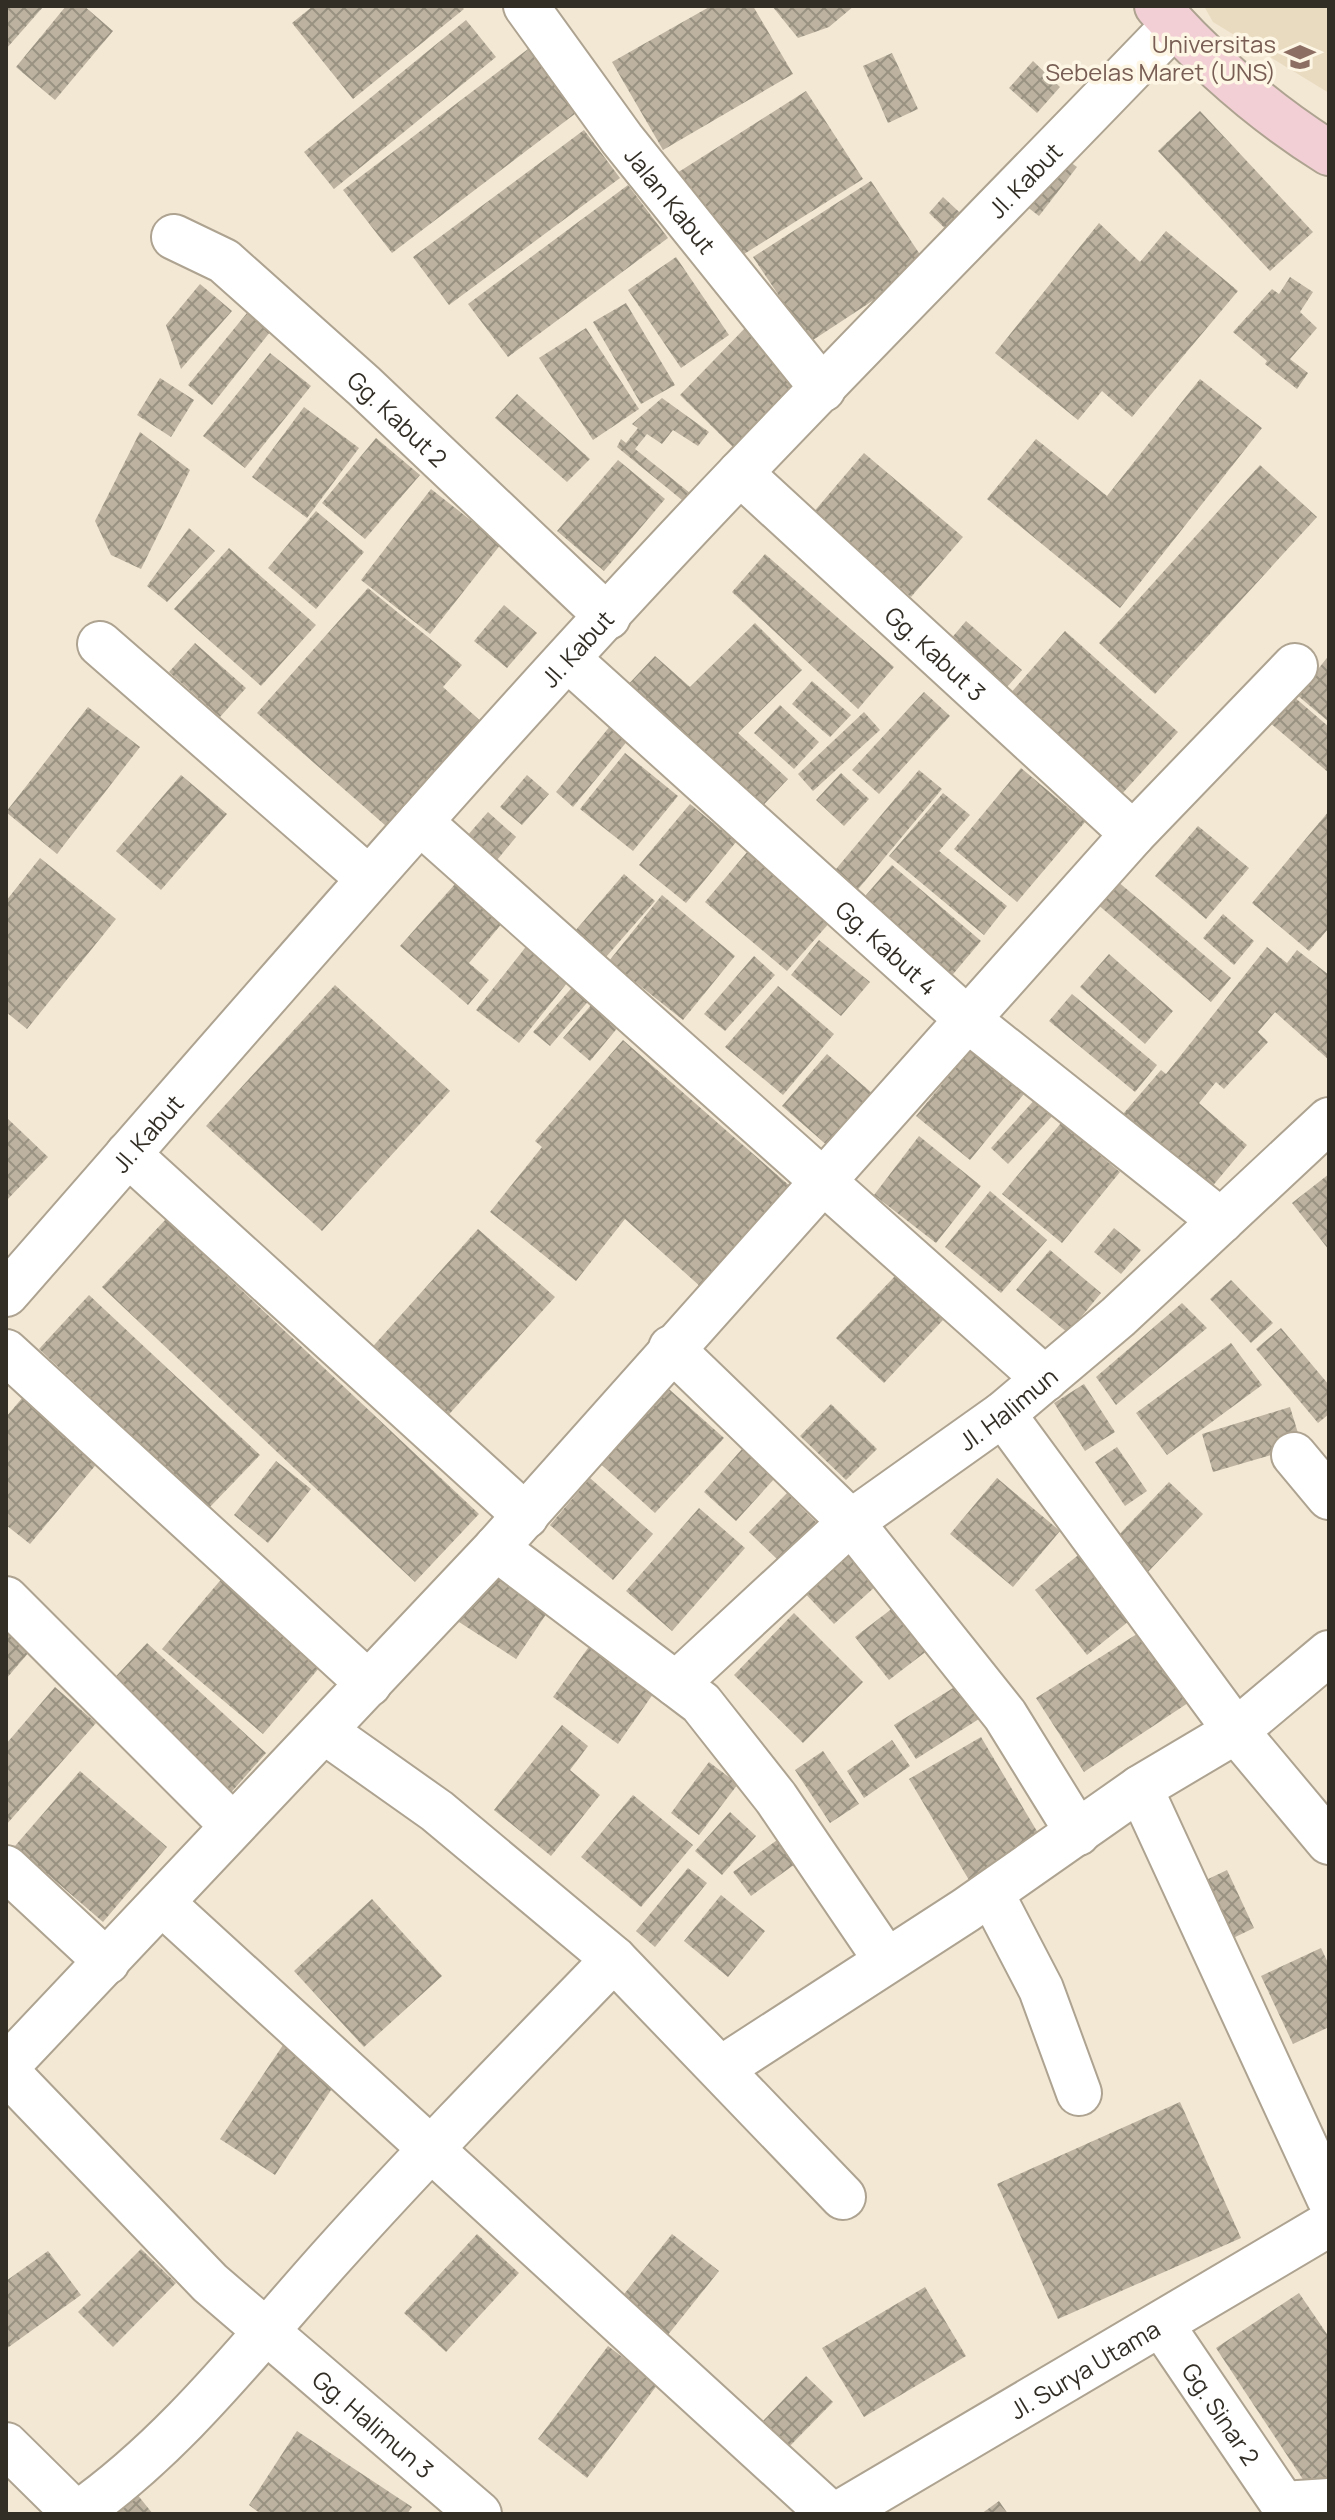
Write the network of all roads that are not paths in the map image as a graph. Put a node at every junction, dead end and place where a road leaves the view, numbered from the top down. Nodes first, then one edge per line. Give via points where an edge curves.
1 (526, 6) edge
2 (1166, 16) edge
3 (1329, 153) edge
4 (174, 237) dead end
5 (823, 389) junction
6 (740, 473) junction
7 (608, 617) junction
8 (100, 644) dead end
9 (568, 659) junction
10 (1295, 666) dead end
11 (420, 822) junction
12 (1133, 834) junction
13 (368, 878) junction
14 (967, 1019) junction
15 (1329, 1120) edge
16 (128, 1154) junction
17 (1221, 1221) junction
18 (6, 1294) edge
19 (671, 1348) junction
20 (6, 1352) edge
21 (1045, 1379) junction
22 (1003, 1414) junction
23 (1294, 1455) dead end
24 (1329, 1497) edge
25 (526, 1516) junction
26 (851, 1522) junction
27 (496, 1548) junction
28 (6, 1599) edge
29 (1329, 1653) edge
30 (369, 1684) junction
31 (676, 1684) junction
32 (324, 1731) junction
33 (1236, 1731) junction
34 (1140, 1788) junction
35 (233, 1826) junction
36 (1078, 1833) junction
37 (1329, 1842) edge
38 (6, 1868) edge
39 (991, 1893) junction
40 (162, 1903) junction
41 (614, 1959) junction
42 (886, 1960) junction
43 (107, 1962) junction
44 (722, 2068) junction
45 (6, 2069) edge
46 (1079, 2093) dead end
47 (430, 2148) junction
48 (843, 2197) dead end
49 (1329, 2198) edge
50 (1329, 2224) edge
51 (1161, 2324) junction
52 (267, 2333) junction
53 (6, 2445) edge
54 (1329, 2501) edge
55 (1276, 2509) edge
56 (77, 2514) edge
57 (479, 2514) edge
58 (830, 2514) edge
59 (838, 2514) edge

1 - 5 street, Jalan Kabut via 622,139
2 - 3 main road via 1264,107
2 - 5 street, Jl. Kabut
4 - 7 street, Gg. Kabut 2 via 224,261
5 - 6 street, Jl. Kabut
6 - 7 street, Jl. Kabut
6 - 12 street, Gg. Kabut 3
7 - 9 street, Jl. Kabut
8 - 13 street
9 - 11 street, Jl. Kabut
9 - 14 street, Gg. Kabut 4
10 - 12 street
11 - 13 street, Jl. Kabut
11 - 21 street
12 - 14 street
13 - 16 street, Jl. Kabut
14 - 17 street, Gg. Kabut 4
14 - 19 street
15 - 17 street, Jl. Halimun
16 - 18 street, Jl. Kabut
16 - 25 street
17 - 21 street, Jl. Halimun
19 - 25 street
19 - 26 street
20 - 30 street
21 - 22 street, Jl. Halimun
22 - 26 street, Jl. Halimun
22 - 33 street
23 - 24 street
25 - 27 street
26 - 31 street, Jl. Halimun
26 - 36 street via 1005,1715
27 - 30 street
27 - 31 street
28 - 35 street
29 - 33 street
30 - 32 street
31 - 42 street via 731,1738
32 - 35 street
32 - 41 street via 437,1811
33 - 34 street
33 - 37 street
34 - 36 street
34 - 49 street
35 - 40 street
36 - 39 street
38 - 43 street
39 - 42 street
39 - 46 street via 1041,1989
40 - 43 street
40 - 47 street
41 - 44 street
41 - 47 street
42 - 44 street
43 - 45 street
44 - 48 street
45 - 52 street, Gg. Halimun 3 via 171,2245
47 - 52 street
47 - 58 street
50 - 51 street, Jl. Surya Utama
51 - 55 street, Gg. Sinar 2
51 - 59 street, Jl. Surya Utama
52 - 56 street via 193,2412
52 - 57 street, Gg. Halimun 3
53 - 56 street
54 - 55 street

